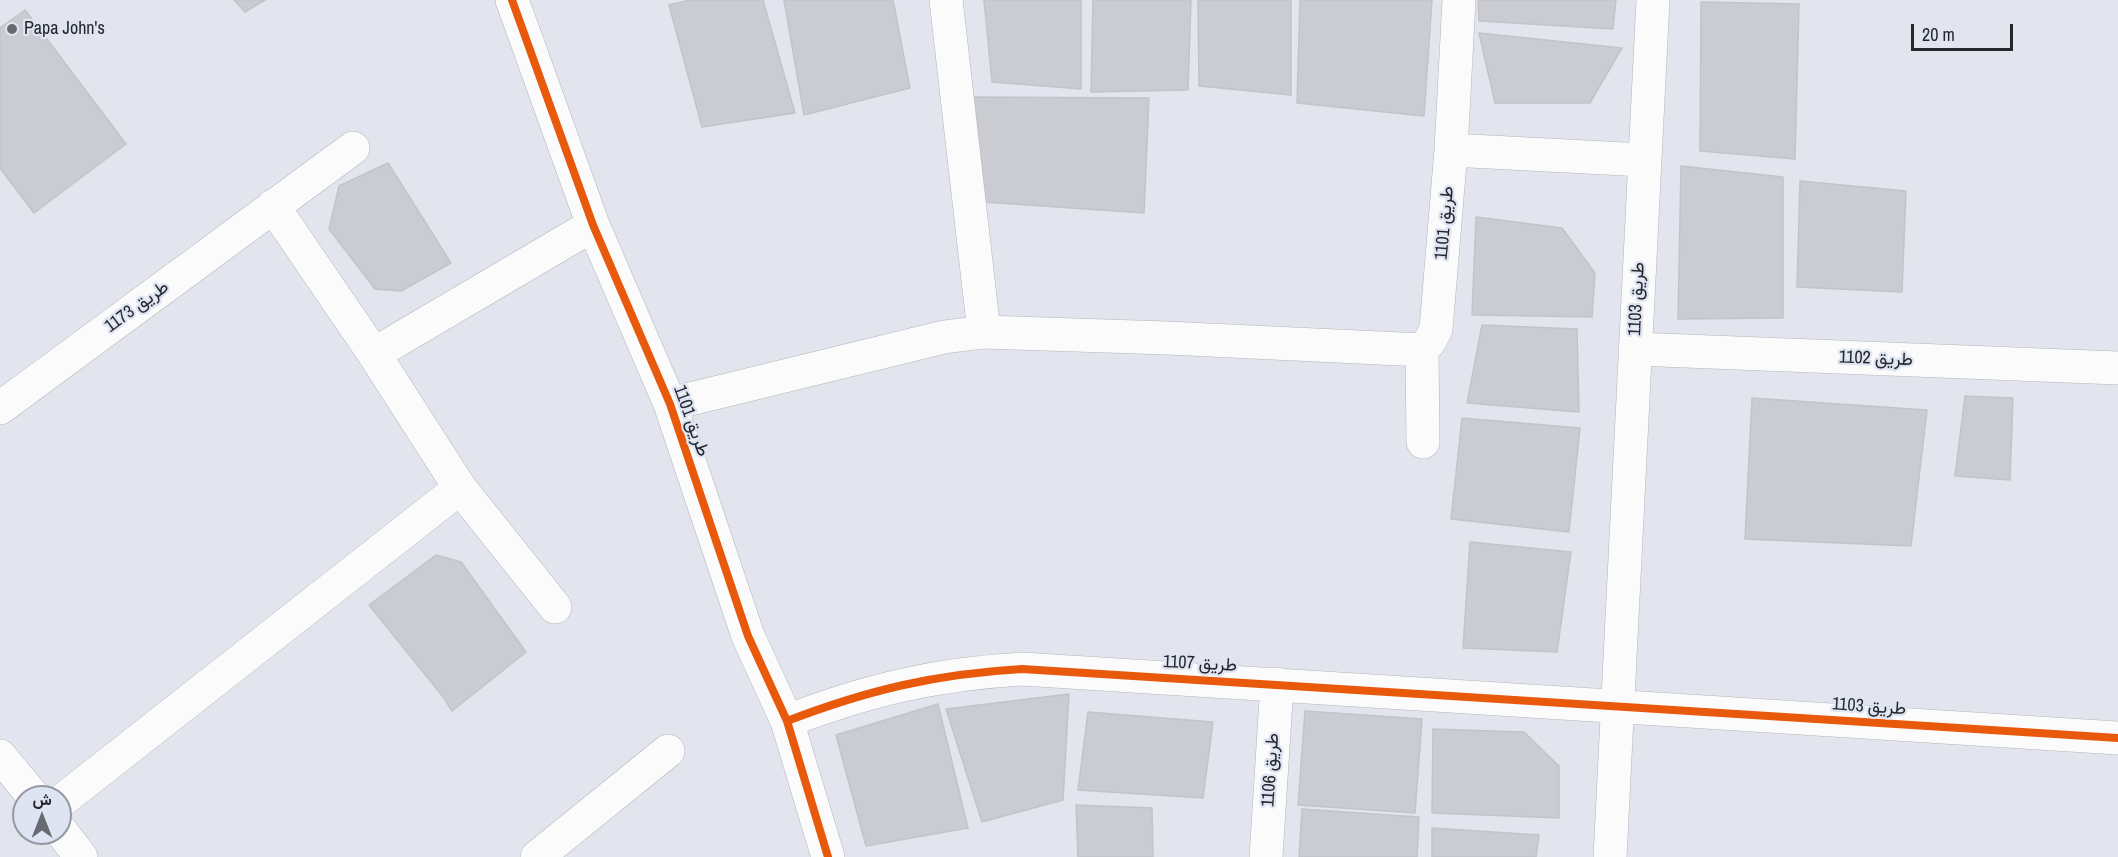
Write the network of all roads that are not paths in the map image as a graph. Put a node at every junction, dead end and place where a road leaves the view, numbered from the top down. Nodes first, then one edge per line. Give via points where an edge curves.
1 (946, 0) edge
2 (1459, 0) edge
3 (1653, 0) edge
4 (519, 2) edge
5 (353, 148) dead end
6 (1451, 150) junction
7 (1644, 160) junction
8 (273, 207) junction
9 (593, 225) junction
10 (984, 332) junction
11 (1635, 349) junction
12 (1422, 350) junction
13 (374, 354) junction
14 (2118, 368) edge
15 (670, 404) junction
16 (0, 408) edge
17 (1423, 442) dead end
18 (460, 488) junction
19 (555, 607) dead end
20 (1277, 684) junction
21 (1618, 705) junction
22 (788, 721) junction
23 (2118, 738) edge
24 (668, 751) dead end
25 (0, 756) edge
26 (24, 785) edge
27 (72, 793) edge
28 (72, 845) edge
29 (81, 857) edge
30 (537, 857) edge
31 (828, 857) edge
32 (1266, 857) edge
33 (1610, 857) edge

1 - 10 street
2 - 6 street, طريق 1101
3 - 7 street, طريق 1103
4 - 9 street, طريق 1101
5 - 8 street, طريق 1173
6 - 7 street
6 - 12 street, طريق 1101 via 1436,329
7 - 11 street, طريق 1103
8 - 13 street
8 - 16 street, طريق 1173
9 - 13 street
9 - 15 street, طريق 1101
10 - 12 street
10 - 15 street via 944,337
11 - 14 street, طريق 1102
11 - 21 street, طريق 1103
12 - 17 street
13 - 18 street
15 - 22 street, طريق 1101 via 748,636
18 - 19 street
18 - 27 street
20 - 21 street, طريق 1107
20 - 22 street, طريق 1107 via 1022,669 974,671 880,689
20 - 32 street, طريق 1106
21 - 23 street, طريق 1103
21 - 33 street, طريق 1103
22 - 31 street, طريق 1101
24 - 30 street
25 - 26 street
28 - 29 street

